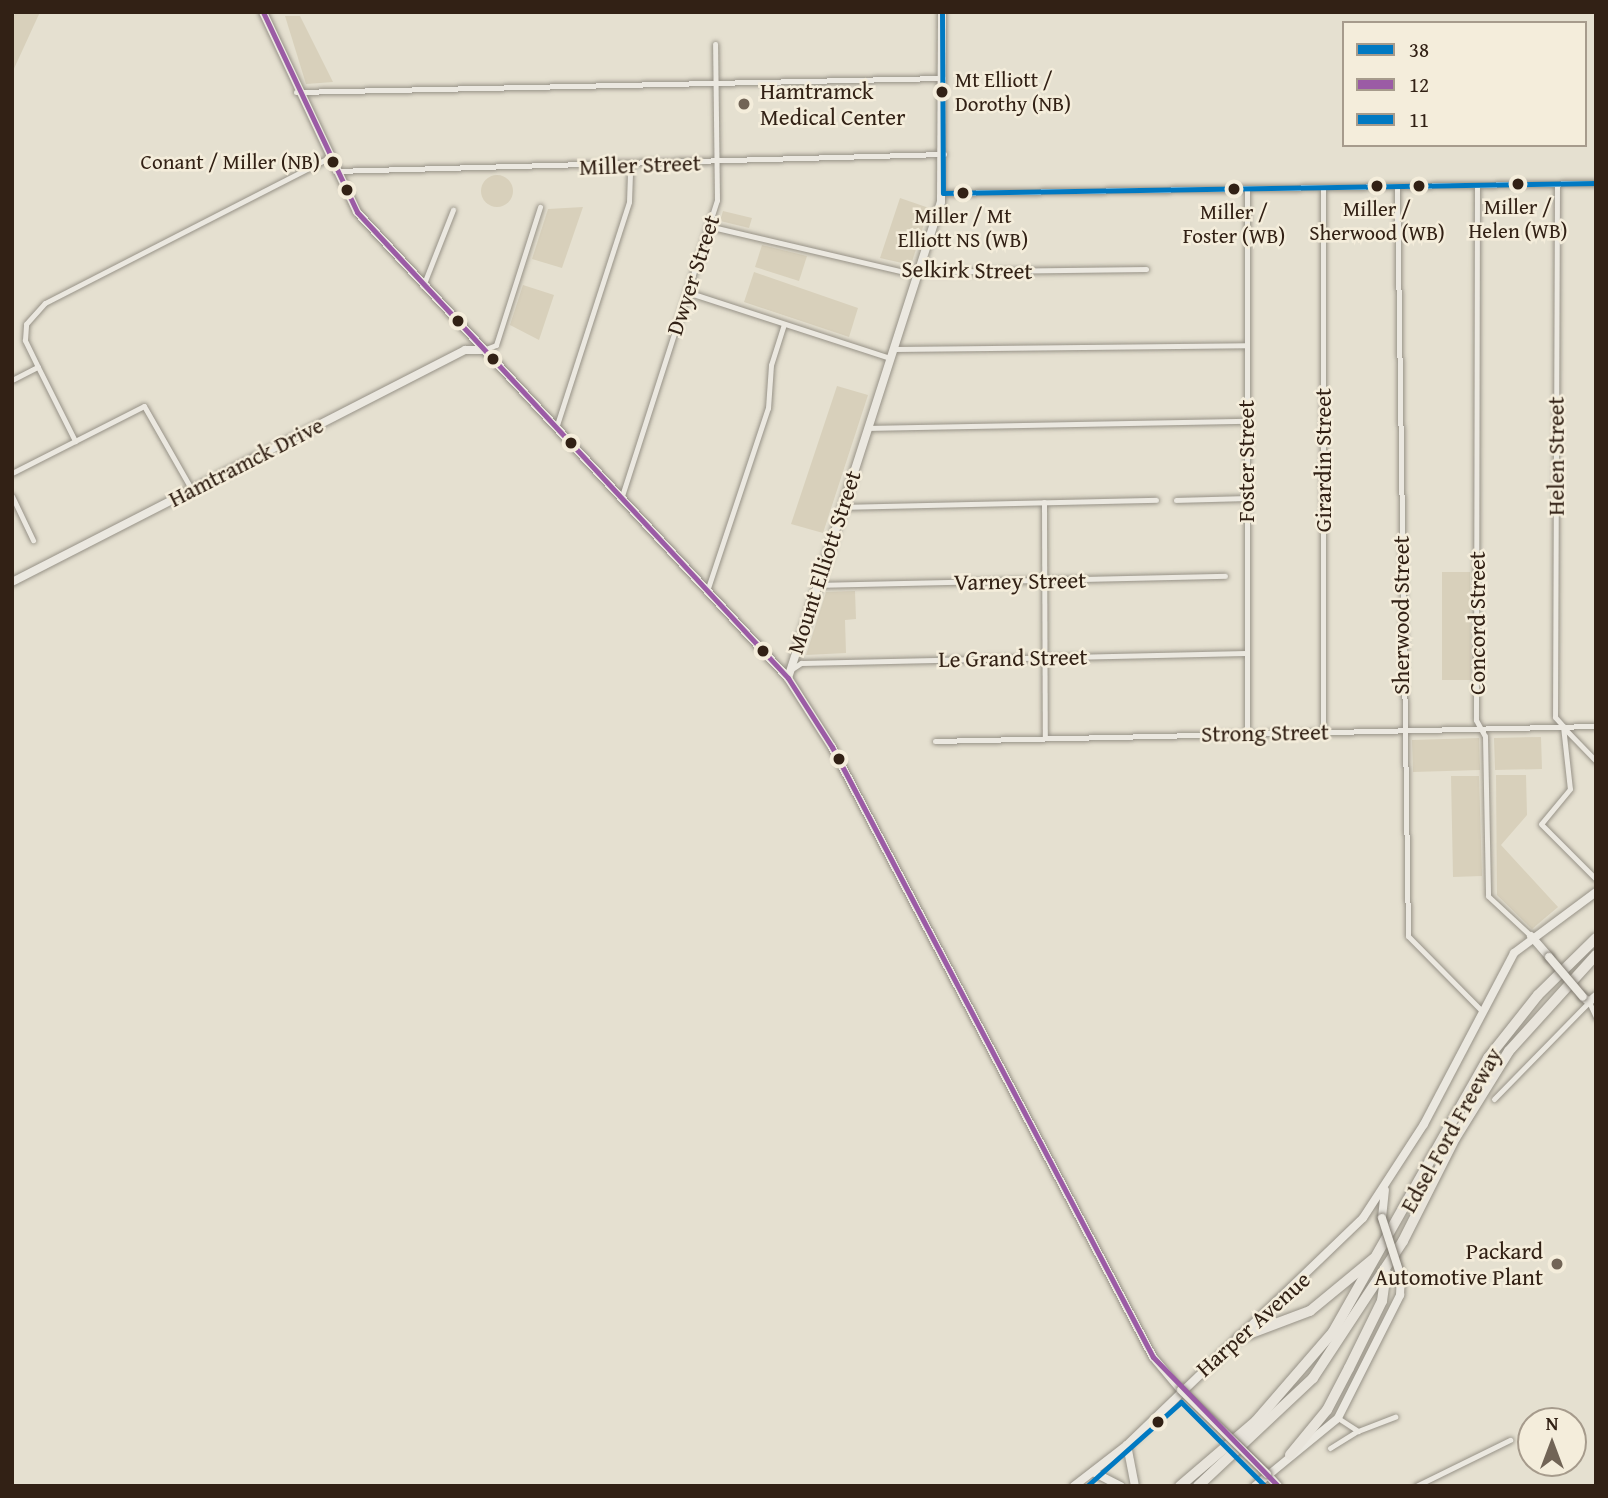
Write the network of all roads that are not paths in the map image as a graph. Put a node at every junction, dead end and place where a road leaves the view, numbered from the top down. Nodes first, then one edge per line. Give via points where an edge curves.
1 (263, 12) edge
2 (942, 12) edge
3 (715, 44) dead end
4 (943, 78) junction
5 (716, 82) junction
6 (296, 92) junction
7 (944, 155) junction
8 (328, 158) junction
9 (717, 162) junction
10 (630, 165) junction
11 (335, 172) junction
12 (1596, 183) edge
13 (1557, 184) junction
14 (1477, 185) junction
15 (1397, 186) junction
16 (1323, 187) junction
17 (1247, 188) junction
18 (943, 193) junction
19 (540, 207) dead end
20 (453, 210) dead end
21 (708, 226) junction
22 (1146, 269) dead end
23 (918, 272) junction
24 (423, 286) junction
25 (687, 292) junction
26 (784, 324) junction
27 (1247, 345) junction
28 (894, 349) junction
29 (483, 350) junction
30 (890, 358) junction
31 (38, 367) junction
32 (12, 380) edge
33 (1247, 421) junction
34 (556, 428) junction
35 (867, 428) junction
36 (75, 441) junction
37 (12, 472) edge
38 (192, 490) junction
39 (12, 496) edge
40 (1246, 498) junction
41 (621, 499) junction
42 (1156, 500) dead end
43 (1176, 500) dead end
44 (1044, 502) junction
45 (841, 507) junction
46 (33, 540) dead end
47 (1225, 576) dead end
48 (1045, 580) junction
49 (12, 582) edge
50 (816, 585) junction
51 (707, 591) junction
52 (1246, 653) junction
53 (1045, 657) junction
54 (788, 678) junction
55 (1563, 726) junction
56 (1596, 726) edge
57 (1481, 728) junction
58 (1401, 730) junction
59 (1323, 732) junction
60 (1247, 733) junction
61 (1045, 737) junction
62 (935, 741) dead end
63 (1596, 761) edge
64 (1596, 879) edge
65 (1596, 892) edge
66 (1531, 936) junction
67 (1596, 938) edge
68 (1596, 955) edge
69 (1589, 998) edge
70 (1483, 1012) junction
71 (1596, 1017) edge
72 (1494, 1098) dead end
73 (1390, 1180) junction
74 (1366, 1214) junction
75 (1382, 1218) junction
76 (1388, 1243) junction
77 (1387, 1267) junction
78 (1238, 1338) junction
79 (1181, 1391) junction
80 (1395, 1416) dead end
81 (1338, 1418) junction
82 (1357, 1431) junction
83 (1510, 1440) dead end
84 (1127, 1445) junction
85 (1330, 1448) dead end
86 (1290, 1455) junction
87 (1093, 1472) junction
88 (1268, 1474) junction
89 (1134, 1484) edge
90 (1074, 1486) edge
91 (1121, 1486) edge
92 (1180, 1486) edge
93 (1198, 1486) edge
94 (1255, 1486) edge
95 (1278, 1486) edge
96 (1416, 1486) edge

1 - 6 main road
2 - 4 main road, Mount Elliott Street
3 - 5 street, Dwyer Street
4 - 5 street
4 - 7 main road, Mount Elliott Street
5 - 6 street
5 - 9 street, Dwyer Street
6 - 8 main road
7 - 9 street, Miller Street
7 - 18 main road, Mount Elliott Street
8 - 11 main road
8 - 31 street via 45,303 26,324 25,340
9 - 10 street, Miller Street
9 - 21 street, Dwyer Street via 717,200
10 - 11 street, Miller Street
10 - 34 street via 629,202
11 - 24 main road via 357,212
12 - 13 street
13 - 14 street
13 - 55 street, Helen Street via 1555,717
14 - 15 street
14 - 57 street, Concord Street
15 - 16 street
15 - 58 street, Sherwood Street
16 - 17 street
16 - 59 street, Girardin Street
17 - 18 street
17 - 27 street, Foster Street
18 - 23 main road, Mount Elliott Street
19 - 29 street via 496,345
20 - 24 street
21 - 23 street, Selkirk Street
21 - 25 street, Dwyer Street
22 - 23 street, Selkirk Street
23 - 28 main road, Mount Elliott Street
24 - 29 main road
25 - 26 street
25 - 41 street, Dwyer Street
26 - 30 street
26 - 51 street via 771,365 768,408
27 - 28 street
27 - 33 street, Foster Street
28 - 30 main road, Mount Elliott Street
29 - 34 main road
29 - 38 main road, Hamtramck Drive via 465,350
30 - 35 main road, Mount Elliott Street
31 - 32 street
31 - 36 street
33 - 35 street
33 - 40 street, Foster Street
34 - 41 main road
35 - 45 main road, Mount Elliott Street
36 - 37 street
36 - 38 street via 149,407
38 - 49 main road, Hamtramck Drive
39 - 46 street
40 - 43 street
40 - 52 street, Foster Street
41 - 51 main road
42 - 44 street
44 - 45 street
44 - 48 street
45 - 50 main road, Mount Elliott Street
47 - 48 street, Varney Street
48 - 50 street, Varney Street
48 - 53 street
50 - 54 main road, Mount Elliott Street
51 - 54 main road
52 - 53 street, Le Grand Street
52 - 60 street, Foster Street
53 - 54 street, Le Grand Street via 800,663
53 - 61 street
54 - 79 main road, Mount Elliott Street via 832,747 1153,1357
55 - 56 street, Strong Street
55 - 57 street, Strong Street
55 - 63 street
55 - 64 street, Helen Street via 1570,789 1541,824
57 - 58 street, Strong Street
57 - 66 street, Concord Street via 1488,896
58 - 59 street, Strong Street
58 - 70 street, Sherwood Street via 1408,939
59 - 60 street, Strong Street
60 - 61 street, Strong Street
61 - 62 street, Strong Street
65 - 66 main road, Harper Avenue
66 - 69 main road, Concord Street, bridge
66 - 70 main road, Harper Avenue via 1514,953
67 - 76 highway, Edsel Ford Freeway via 1538,995 1488,1058
68 - 77 highway, Edsel Ford Freeway via 1509,1051
69 - 71 street, Concord Street
69 - 72 street
70 - 73 main road, Harper Avenue
73 - 74 main road, Harper Avenue
73 - 75 main road, Harper Avenue
74 - 75 main road
74 - 78 main road, Harper Avenue
75 - 81 main road, Harper Avenue, bridge via 1401,1277 1400,1294
76 - 78 highway via 1345,1288 1310,1311
76 - 92 highway, Edsel Ford Freeway via 1306,1365 1256,1421
77 - 86 highway via 1382,1301 1349,1368 1327,1410
77 - 93 highway, Edsel Ford Freeway via 1313,1378
78 - 79 main road, Harper Avenue
79 - 84 main road, Harper Avenue
79 - 88 main road, Mount Elliott Street, bridge
80 - 82 street
81 - 82 street
81 - 86 main road, Harper Avenue
82 - 85 street
83 - 96 street
84 - 87 main road, Harper Avenue
84 - 89 main road
86 - 88 main road, Harper Avenue
87 - 90 main road, Harper Avenue
87 - 91 main road
88 - 94 main road, Harper Avenue
88 - 95 main road, Mount Elliott Street

